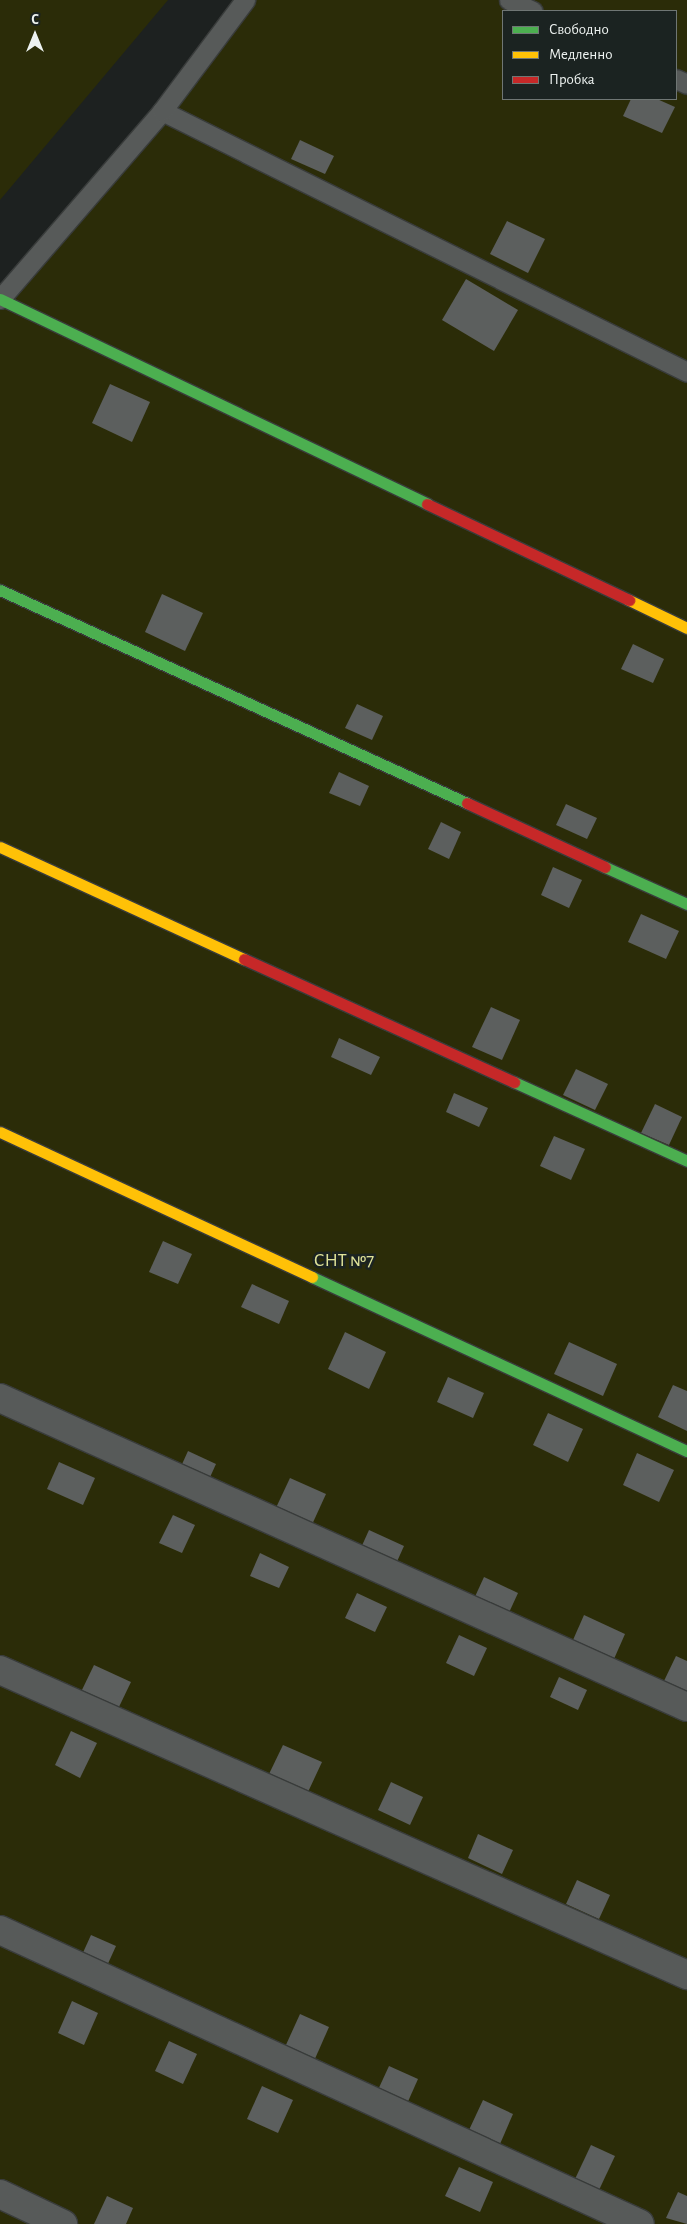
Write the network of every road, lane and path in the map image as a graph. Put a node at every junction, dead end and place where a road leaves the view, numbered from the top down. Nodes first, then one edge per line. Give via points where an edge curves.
1 (245, 0) edge
2 (509, 0) edge
3 (530, 10) edge
4 (162, 111) junction
5 (0, 299) edge
6 (687, 372) edge
7 (0, 590) edge
8 (687, 628) edge
9 (0, 847) edge
10 (687, 904) edge
11 (0, 1132) edge
12 (687, 1160) edge
13 (0, 1398) edge
14 (687, 1450) edge
15 (0, 1670) edge
16 (687, 1707) edge
17 (0, 1930) edge
18 (687, 1974) edge
19 (0, 2194) edge
20 (63, 2224) edge
21 (640, 2224) edge

1 - 4 lane
2 - 3 lane
4 - 5 lane
4 - 6 lane
5 - 8 street
7 - 10 street
9 - 12 street
11 - 14 street
13 - 16 street
15 - 18 street
17 - 21 street
19 - 20 street

